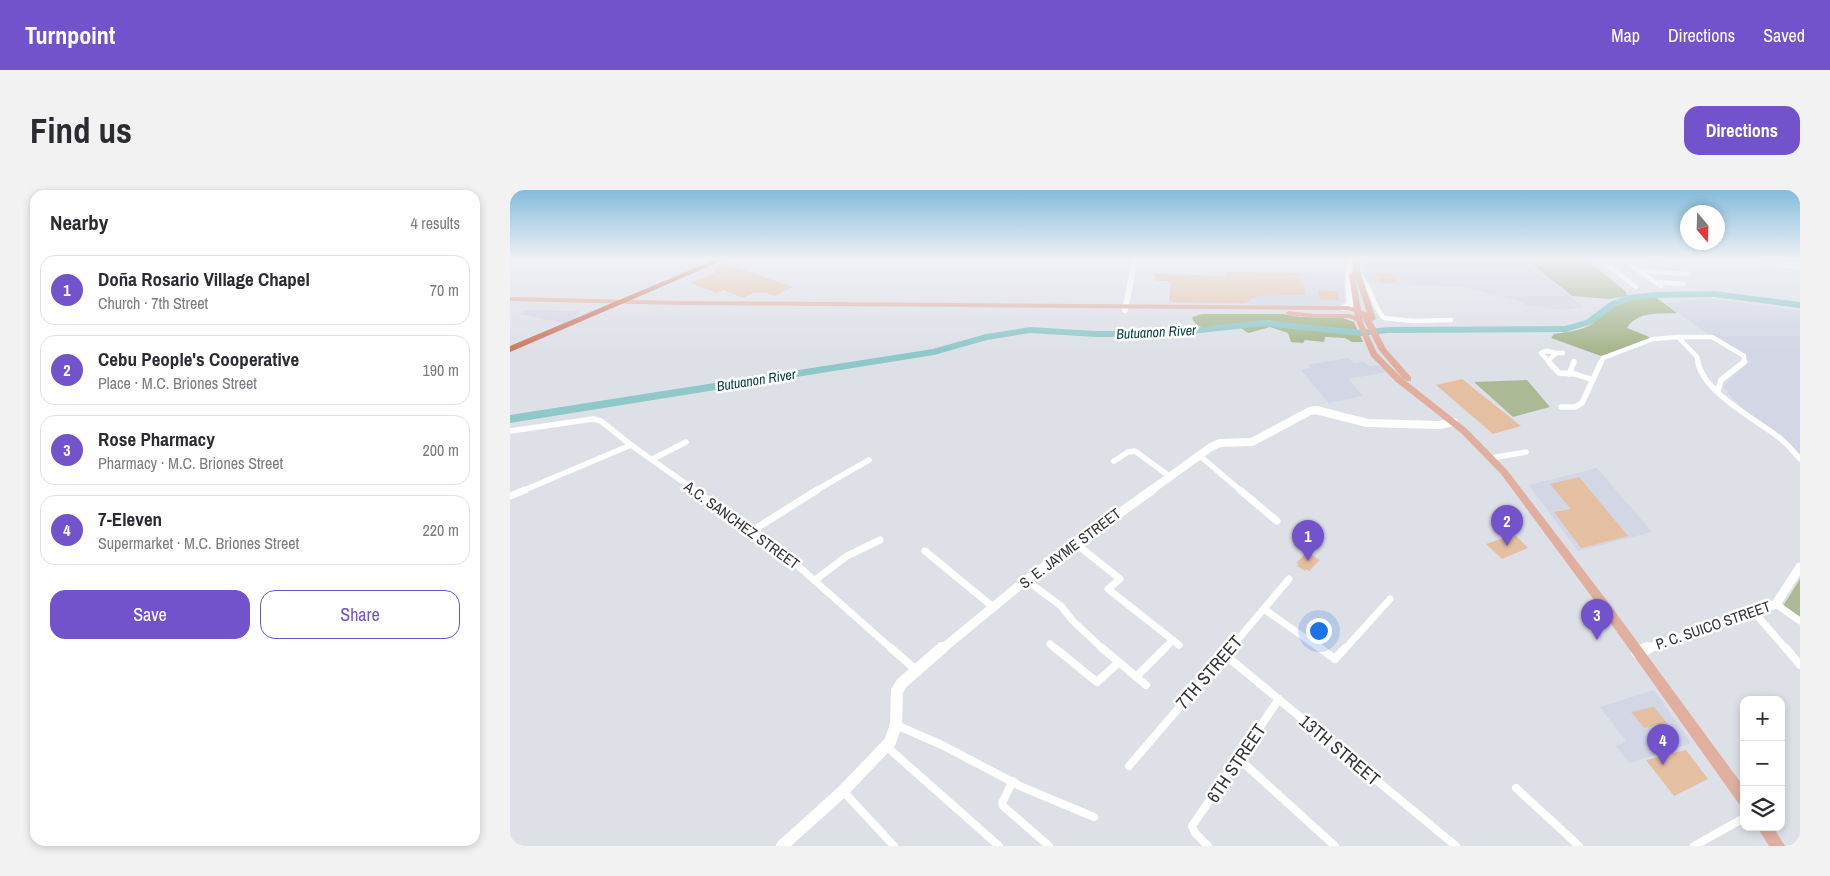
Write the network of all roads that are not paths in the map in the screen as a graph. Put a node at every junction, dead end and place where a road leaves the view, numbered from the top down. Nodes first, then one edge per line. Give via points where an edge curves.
1 (655, 291) edge
2 (1129, 291) edge
3 (1349, 291) edge
4 (1355, 291) edge
5 (1363, 291) edge
6 (1369, 291) edge
7 (639, 298) junction
8 (510, 299) edge
9 (599, 300) junction
10 (620, 301) junction
11 (1366, 302) junction
12 (510, 305) edge
13 (607, 306) junction
14 (1125, 308) junction
15 (1343, 308) junction
16 (1358, 311) junction
17 (1281, 312) junction
18 (1451, 320) dead end
19 (1359, 322) junction
20 (1373, 325) junction
21 (1678, 337) junction
22 (510, 349) edge
23 (1563, 353) dead end
24 (1556, 354) junction
25 (1548, 361) junction
26 (1574, 361) dead end
27 (1569, 374) junction
28 (1593, 380) junction
29 (1718, 390) junction
30 (1416, 393) junction
31 (1561, 407) dead end
32 (1454, 422) junction
33 (510, 431) edge
34 (686, 442) dead end
35 (631, 445) junction
36 (1526, 452) dead end
37 (1199, 455) junction
38 (1492, 458) junction
39 (652, 459) junction
40 (1800, 459) edge
41 (868, 460) dead end
42 (1114, 461) dead end
43 (1169, 476) junction
44 (510, 496) edge
45 (1277, 521) dead end
46 (752, 531) junction
47 (880, 540) dead end
48 (1075, 543) junction
49 (925, 551) dead end
50 (1800, 567) edge
51 (1289, 579) dead end
52 (815, 580) junction
53 (1026, 580) junction
54 (1390, 599) dead end
55 (1776, 604) junction
56 (993, 607) junction
57 (1264, 609) junction
58 (1754, 612) junction
59 (1800, 621) edge
60 (1050, 644) dead end
61 (1637, 652) junction
62 (1224, 654) junction
63 (1118, 663) junction
64 (1800, 665) edge
65 (916, 670) junction
66 (1136, 677) junction
67 (1146, 684) dead end
68 (1279, 699) junction
69 (896, 725) junction
70 (886, 746) junction
71 (1238, 759) junction
72 (1129, 766) dead end
73 (1013, 782) junction
74 (1516, 788) dead end
75 (843, 792) junction
76 (1740, 794) edge
77 (1094, 817) dead end
78 (1740, 820) edge
79 (1767, 831) edge
80 (782, 846) edge
81 (894, 846) edge
82 (999, 846) edge
83 (1049, 846) edge
84 (1208, 846) edge
85 (1334, 846) edge
86 (1456, 846) edge
87 (1579, 846) edge
88 (1694, 846) edge
89 (1778, 846) edge

1 - 7 highway
2 - 14 street
3 - 15 street via 1350,305
4 - 16 main road
5 - 11 main road
6 - 18 street via 1384,318
7 - 9 highway
7 - 10 highway
7 - 14 main road
8 - 9 main road
9 - 10 main road
10 - 13 highway
11 - 16 main road
11 - 20 main road
12 - 13 main road
13 - 14 main road
13 - 22 highway
14 - 15 main road
14 - 17 main road
15 - 16 main road
16 - 17 main road
16 - 19 main road
16 - 20 main road
17 - 19 main road via 1349,316
19 - 30 main road via 1380,361
20 - 30 main road via 1387,356
21 - 28 street via 1653,339 1603,358
21 - 29 street via 1697,357 1701,373
21 - 29 street via 1712,337 1744,356 1744,363 1721,380
23 - 24 street
24 - 25 street
24 - 25 street via 1542,351
25 - 27 street via 1559,373
26 - 27 street
27 - 28 street
28 - 31 street via 1582,403 1575,407
29 - 40 street via 1782,440
30 - 32 main road
32 - 37 street, S. E. JAYME STREET via 1439,425 1367,423 1316,410 1252,442 1215,445
32 - 38 main road
33 - 35 street, A.C. SANCHEZ STREET via 593,419 601,421
34 - 39 street
35 - 39 street, A.C. SANCHEZ STREET
35 - 44 street
36 - 38 street
37 - 43 street, S. E. JAYME STREET
37 - 45 street
38 - 61 main road
39 - 46 street, A.C. SANCHEZ STREET
41 - 46 street
42 - 43 street via 1135,451
43 - 48 street, S. E. JAYME STREET
46 - 52 street, A.C. SANCHEZ STREET
47 - 52 street via 847,556
48 - 53 street, S. E. JAYME STREET
48 - 66 street via 1120,579 1108,589 1176,643
49 - 56 street
50 - 55 street, P. C. SUICO STREET
51 - 57 street, 7TH STREET
52 - 65 street, A.C. SANCHEZ STREET
53 - 56 street, S. E. JAYME STREET
53 - 63 street via 1061,606
54 - 57 street via 1334,659
55 - 58 street, P. C. SUICO STREET
55 - 59 street
56 - 65 street, S. E. JAYME STREET
57 - 62 street, 7TH STREET
58 - 61 street, P. C. SUICO STREET
58 - 64 street
60 - 63 street via 1097,682
61 - 76 main road
62 - 68 street, 13TH STREET
62 - 72 street, 7TH STREET
63 - 66 street
65 - 69 street, S. E. JAYME STREET via 897,691
66 - 67 street
68 - 71 street, 6TH STREET
68 - 86 street, 13TH STREET
69 - 70 street, S. E. JAYME STREET
69 - 73 street
70 - 75 street, S. E. JAYME STREET
70 - 82 street
71 - 84 street, 6TH STREET via 1192,826
71 - 85 street
73 - 77 street
73 - 83 street via 1003,806
74 - 87 street
75 - 80 street, S. E. JAYME STREET
75 - 81 street
78 - 88 street
79 - 89 main road

